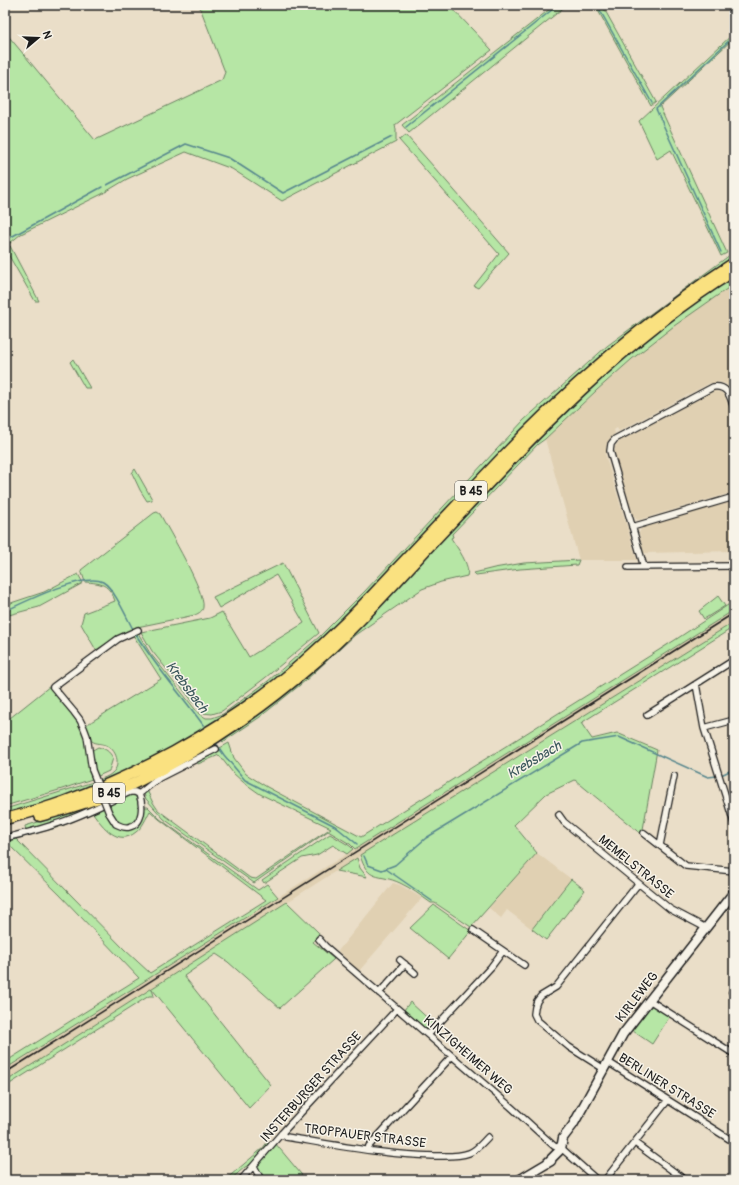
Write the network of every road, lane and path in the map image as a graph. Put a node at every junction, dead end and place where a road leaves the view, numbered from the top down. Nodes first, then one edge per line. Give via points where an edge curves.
1 (734, 263) edge
2 (734, 271) edge
3 (734, 408) edge
4 (734, 497) edge
5 (632, 527) junction
6 (734, 566) edge
7 (628, 567) dead end
8 (644, 567) junction
9 (138, 630) dead end
10 (734, 660) edge
11 (696, 684) junction
12 (647, 714) dead end
13 (734, 720) edge
14 (704, 728) junction
15 (218, 731) junction
16 (204, 740) junction
17 (216, 748) dead end
18 (674, 776) dead end
19 (139, 794) junction
20 (559, 815) dead end
21 (5, 819) edge
22 (734, 823) edge
23 (5, 826) edge
24 (644, 833) dead end
25 (5, 838) edge
26 (660, 845) junction
27 (734, 871) edge
28 (638, 884) junction
29 (734, 892) edge
30 (706, 928) junction
31 (473, 930) dead end
32 (319, 939) dead end
33 (503, 951) junction
34 (400, 960) dead end
35 (405, 964) junction
36 (524, 965) dead end
37 (415, 973) dead end
38 (380, 993) junction
39 (649, 1000) junction
40 (397, 1009) junction
41 (428, 1035) junction
42 (734, 1054) edge
43 (452, 1056) junction
44 (606, 1065) junction
45 (668, 1100) junction
46 (281, 1134) junction
47 (488, 1137) dead end
48 (734, 1142) edge
49 (635, 1143) junction
50 (561, 1149) junction
51 (368, 1150) junction
52 (254, 1166) junction
53 (241, 1180) edge
54 (261, 1180) edge
55 (519, 1180) edge
56 (597, 1180) edge
57 (605, 1180) edge
58 (685, 1180) edge

1 - 15 highway, B 45 via 648,324 583,378 514,445 327,640
2 - 15 highway, B 45 via 652,330 588,383 530,439 332,647 249,715
3 - 5 street via 724,389 719,386 713,387 615,439 610,451
4 - 5 street
5 - 8 street
6 - 8 street
7 - 8 street
9 - 19 street, bridge via 118,639 53,687 84,728 92,770 116,824 130,827 136,823 141,814 142,802
10 - 11 street
11 - 12 street
11 - 14 street
13 - 14 street
14 - 22 street
15 - 16 highway, B 45
16 - 21 highway, B 45 via 102,787 63,802
16 - 23 highway, B 45 via 140,780 65,809
17 - 19 street via 159,778
18 - 26 street
19 - 25 street via 130,792 57,824
20 - 28 street, MEMELSTRASSE
24 - 26 street
26 - 27 street via 686,866
28 - 30 street, MEMELSTRASSE via 670,909
28 - 44 street, BERLINER STRASSE via 556,987 541,996 535,1007 534,1014 537,1020 569,1047
29 - 30 street, KIRLEWEG
30 - 39 street, KIRLEWEG
31 - 33 street
32 - 38 street, KINZIGHEIMER WEG
33 - 36 street
33 - 41 street
34 - 35 street
35 - 37 street
35 - 38 street
38 - 40 street, KINZIGHEIMER WEG
39 - 42 street
39 - 44 street, KIRLEWEG via 624,1034
40 - 41 street, KINZIGHEIMER WEG
40 - 46 street, INSTERBURGER STRASSE
41 - 43 street, KINZIGHEIMER WEG
43 - 50 street, KINZIGHEIMER WEG
43 - 51 street
44 - 45 street, BERLINER STRASSE
44 - 50 street, KIRLEWEG via 573,1125 563,1138
45 - 48 street, BERLINER STRASSE
45 - 49 street
46 - 51 street, TROPPAUER STRASSE via 286,1137
46 - 52 street, INSTERBURGER STRASSE
47 - 51 street, TROPPAUER STRASSE via 469,1153 456,1156 407,1155
49 - 57 street
49 - 58 street
50 - 55 street, KIRLEWEG via 554,1159
50 - 56 street, KINZIGHEIMER WEG
52 - 53 street, INSTERBURGER STRASSE
52 - 54 street

